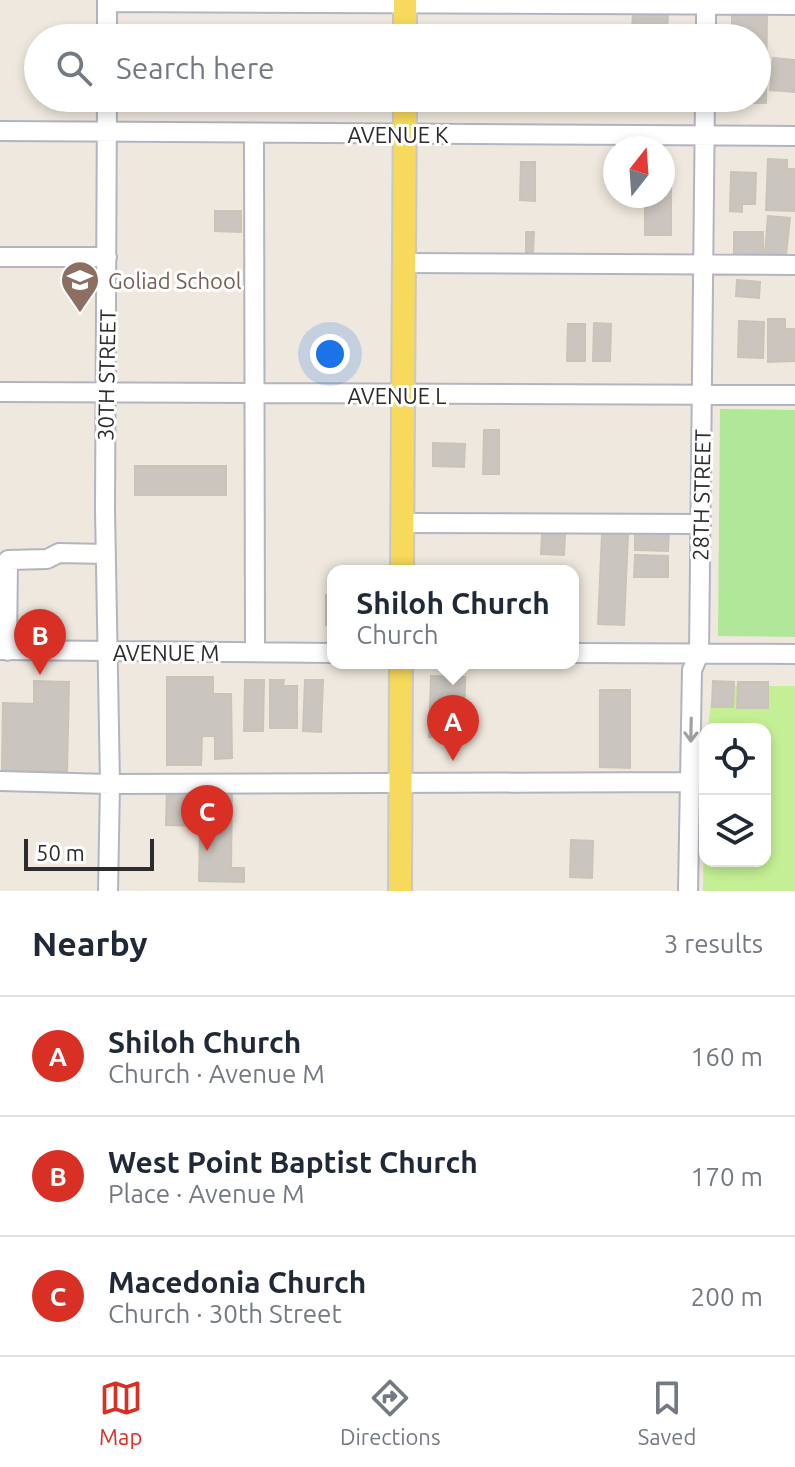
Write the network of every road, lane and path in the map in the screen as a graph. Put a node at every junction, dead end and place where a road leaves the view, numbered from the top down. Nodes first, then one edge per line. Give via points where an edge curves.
1 (107, 1) edge
2 (405, 2) edge
3 (463, 2) edge
4 (706, 2) edge
5 (795, 5) edge
6 (107, 24) edge
7 (405, 24) edge
8 (706, 24) edge
9 (107, 112) edge
10 (405, 112) edge
11 (705, 112) edge
12 (0, 131) edge
13 (107, 132) junction
14 (254, 133) junction
15 (405, 134) junction
16 (704, 136) junction
17 (795, 136) edge
18 (0, 257) edge
19 (107, 257) junction
20 (404, 263) junction
21 (703, 265) junction
22 (795, 265) edge
23 (0, 392) edge
24 (106, 393) junction
25 (254, 394) junction
26 (403, 395) junction
27 (702, 395) junction
28 (795, 395) edge
29 (402, 523) junction
30 (701, 524) junction
31 (106, 554) junction
32 (402, 565) edge
33 (4, 650) edge
34 (107, 651) junction
35 (255, 652) junction
36 (327, 653) edge
37 (579, 653) edge
38 (699, 654) junction
39 (795, 654) edge
40 (401, 669) edge
41 (0, 781) edge
42 (690, 782) junction
43 (110, 784) junction
44 (400, 784) junction
45 (108, 891) edge
46 (400, 891) edge
47 (688, 891) edge

1 - 2 street
1 - 6 street
2 - 3 street
2 - 7 main road
3 - 4 street
4 - 5 street
4 - 8 street
9 - 13 street, 30TH STREET
10 - 15 main road
11 - 16 street, 28TH STREET
12 - 13 street, AVENUE K
13 - 14 street, AVENUE K
13 - 19 street, 30TH STREET
14 - 15 street, AVENUE K
14 - 25 street
15 - 16 street, AVENUE K
15 - 20 main road
16 - 17 street, AVENUE K
16 - 21 street, 28TH STREET
18 - 19 street
19 - 24 street, 30TH STREET
20 - 21 street
20 - 26 main road
21 - 22 street
21 - 27 street, 28TH STREET
23 - 24 street, AVENUE L
24 - 25 street, AVENUE L
24 - 31 street, 30TH STREET
25 - 26 street, AVENUE L
25 - 35 street
26 - 27 street, AVENUE L
26 - 29 main road
27 - 28 street, AVENUE L
27 - 30 street, 28TH STREET
29 - 30 street
29 - 32 main road
30 - 38 street, 28TH STREET
31 - 33 street via 8,560
31 - 34 street, 30TH STREET
33 - 34 street, AVENUE M
34 - 35 street, AVENUE M
34 - 43 street, 30TH STREET
35 - 36 street, AVENUE M
37 - 38 street
38 - 39 street
38 -> 42 street, 28TH STREET via 692,670
40 - 44 main road
41 - 43 street
42 - 44 street
42 - 47 street, 28TH STREET
43 - 44 street
43 - 45 street
44 - 46 main road

